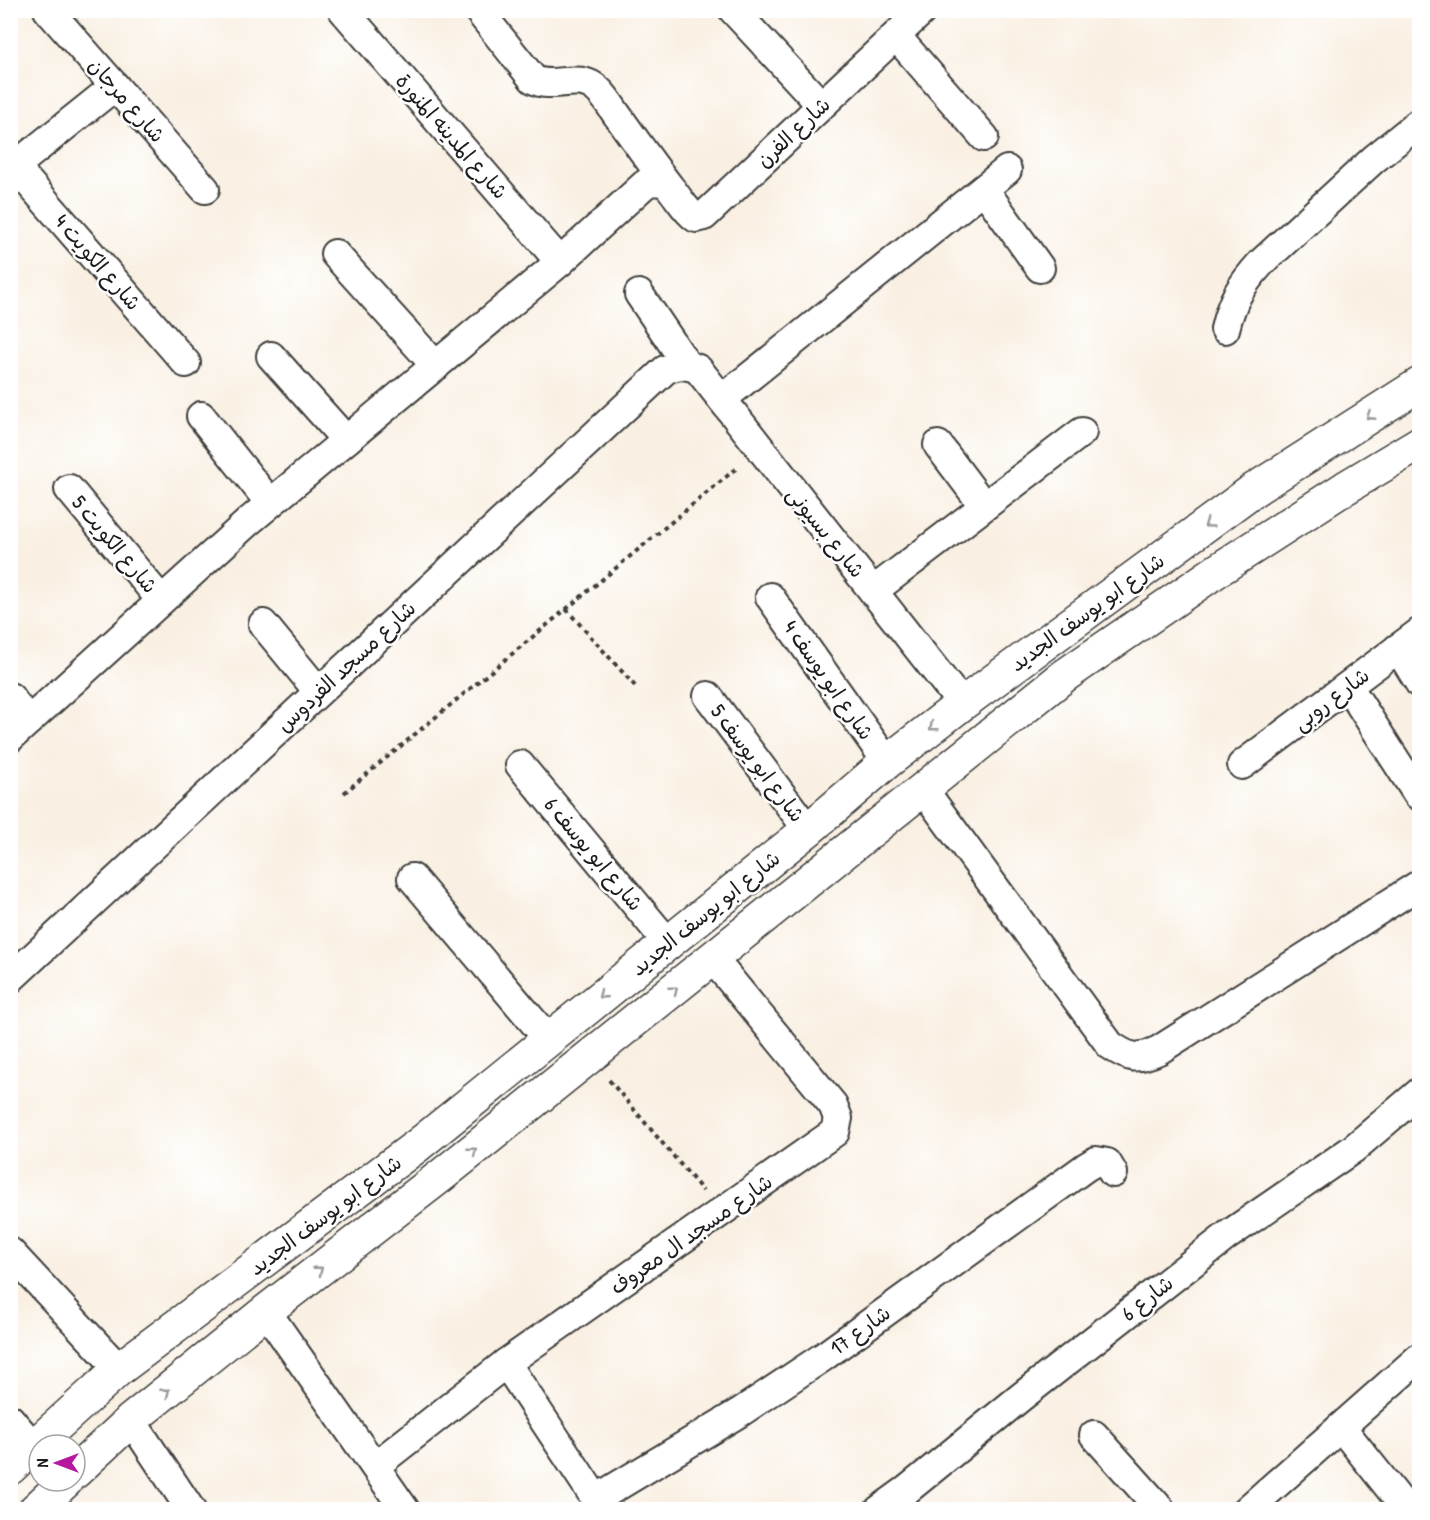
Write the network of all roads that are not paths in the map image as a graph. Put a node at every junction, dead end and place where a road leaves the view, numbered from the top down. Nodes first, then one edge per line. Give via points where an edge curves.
1 (48, 10) edge
2 (343, 10) edge
3 (478, 10) edge
4 (733, 10) edge
5 (920, 12) edge
6 (896, 36) junction
7 (115, 86) junction
8 (821, 105) junction
9 (1419, 122) edge
10 (984, 137) dead end
11 (12, 166) edge
12 (1007, 170) dead end
13 (665, 182) junction
14 (205, 189) dead end
15 (984, 189) junction
16 (335, 254) dead end
17 (560, 262) junction
18 (1040, 268) dead end
19 (639, 294) dead end
20 (1225, 329) dead end
21 (271, 356) dead end
22 (186, 363) dead end
23 (687, 365) junction
24 (436, 366) junction
25 (1419, 384) edge
26 (722, 399) junction
27 (201, 416) dead end
28 (1082, 432) dead end
29 (346, 440) junction
30 (1419, 443) edge
31 (938, 445) dead end
32 (69, 489) dead end
33 (270, 504) junction
34 (984, 506) junction
35 (873, 591) junction
36 (770, 597) dead end
37 (161, 600) junction
38 (263, 624) dead end
39 (1409, 640) edge
40 (1419, 684) edge
41 (1348, 686) junction
42 (318, 691) junction
43 (708, 696) dead end
44 (10, 697) edge
45 (962, 704) junction
46 (19, 729) edge
47 (887, 762) junction
48 (520, 765) dead end
49 (1242, 765) dead end
50 (923, 789) junction
51 (1418, 795) edge
52 (808, 830) junction
53 (412, 878) dead end
54 (1419, 884) edge
55 (668, 943) junction
56 (712, 959) junction
57 (10, 979) edge
58 (548, 1039) junction
59 (1419, 1092) edge
60 (418, 1145) junction
61 (1113, 1173) dead end
62 (442, 1175) junction
63 (10, 1252) edge
64 (266, 1311) junction
65 (1419, 1357) edge
66 (506, 1363) junction
67 (118, 1369) junction
68 (10, 1419) edge
69 (131, 1420) junction
70 (1341, 1427) junction
71 (1094, 1435) dead end
72 (22, 1457) edge
73 (87, 1461) edge
74 (375, 1467) junction
75 (53, 1493) edge
76 (600, 1504) edge
77 (35, 1509) edge
78 (191, 1509) edge
79 (405, 1509) edge
80 (879, 1509) edge
81 (1161, 1509) edge
82 (1247, 1509) edge
83 (1407, 1509) edge

1 - 7 street, شارع مرجان
2 - 17 street, شارع المدينه المنورة
3 - 13 street via 533,79 549,84 579,81 598,89
4 - 8 street
5 - 6 street, شارع الفرن
6 - 8 street, شارع الفرن
6 - 10 street
7 - 11 street
7 - 14 street, شارع مرجان
8 - 13 street, شارع الفرن via 704,216 696,218 690,213
9 - 20 street via 1261,263 1231,304
11 - 22 street, شارع الكويت 4
12 - 15 street
13 - 17 street via 650,181 644,185
15 - 18 street
15 - 26 street
16 - 24 street
17 - 24 street
19 - 23 street, شارع بسيونى
21 - 29 street
23 - 26 street, شارع بسيونى via 698,369
23 - 42 street, شارع مسجد الفردوس via 665,370
24 - 29 street
25 -> 45 street, شارع ابو يوسف الجديد via 1252,491
26 - 35 street, شارع بسيونى
27 - 33 street
28 - 34 street
29 - 33 street
30 - 50 street, شارع ابو يوسف الجديد via 1138,624 1064,676
31 - 34 street
32 - 37 street, شارع الكويت 5
33 - 37 street
34 - 35 street
35 - 45 street, شارع بسيونى
36 - 47 street, شارع ابو يوسف 4
37 - 46 street
38 - 42 street
39 - 40 street
39 - 41 street, شارع روبى
41 - 49 street, شارع روبى
41 - 51 street
42 - 57 street, شارع مسجد الفردوس
43 - 52 street, شارع ابو يوسف 5
44 - 46 street
45 -> 47 street, شارع ابو يوسف الجديد
47 - 52 street, شارع ابو يوسف الجديد
48 - 55 street, شارع ابو يوسف 6
50 - 54 street via 1110,1045 1125,1056 1142,1057 1159,1050
50 - 56 street, شارع ابو يوسف الجديد
52 - 55 street, شارع ابو يوسف الجديد
53 - 58 street
55 -> 58 street, شارع ابو يوسف الجديد
62 -> 56 street, شارع ابو يوسف الجديد
56 - 66 street, شارع مسجد ال معروف via 832,1105 838,1118 835,1132
58 - 60 street, شارع ابو يوسف الجديد
59 - 80 street, شارع 6 via 1353,1149 1228,1235
60 - 62 street
60 - 67 street, شارع ابو يوسف الجديد
61 - 76 street, شارع 17 via 1107,1163 1096,1161 1086,1167 814,1363
64 -> 62 street, شارع ابو يوسف الجديد
63 - 67 street
69 -> 64 street, شارع ابو يوسف الجديد
64 - 74 street
65 - 70 street
66 - 74 street, شارع مسجد ال معروف
66 - 76 street
67 - 72 street, شارع ابو يوسف الجديد
68 - 72 street
69 - 73 street, شارع ابو يوسف الجديد
69 - 78 street
70 - 82 street
70 - 83 street
71 - 81 street
74 - 79 street
75 - 77 street

